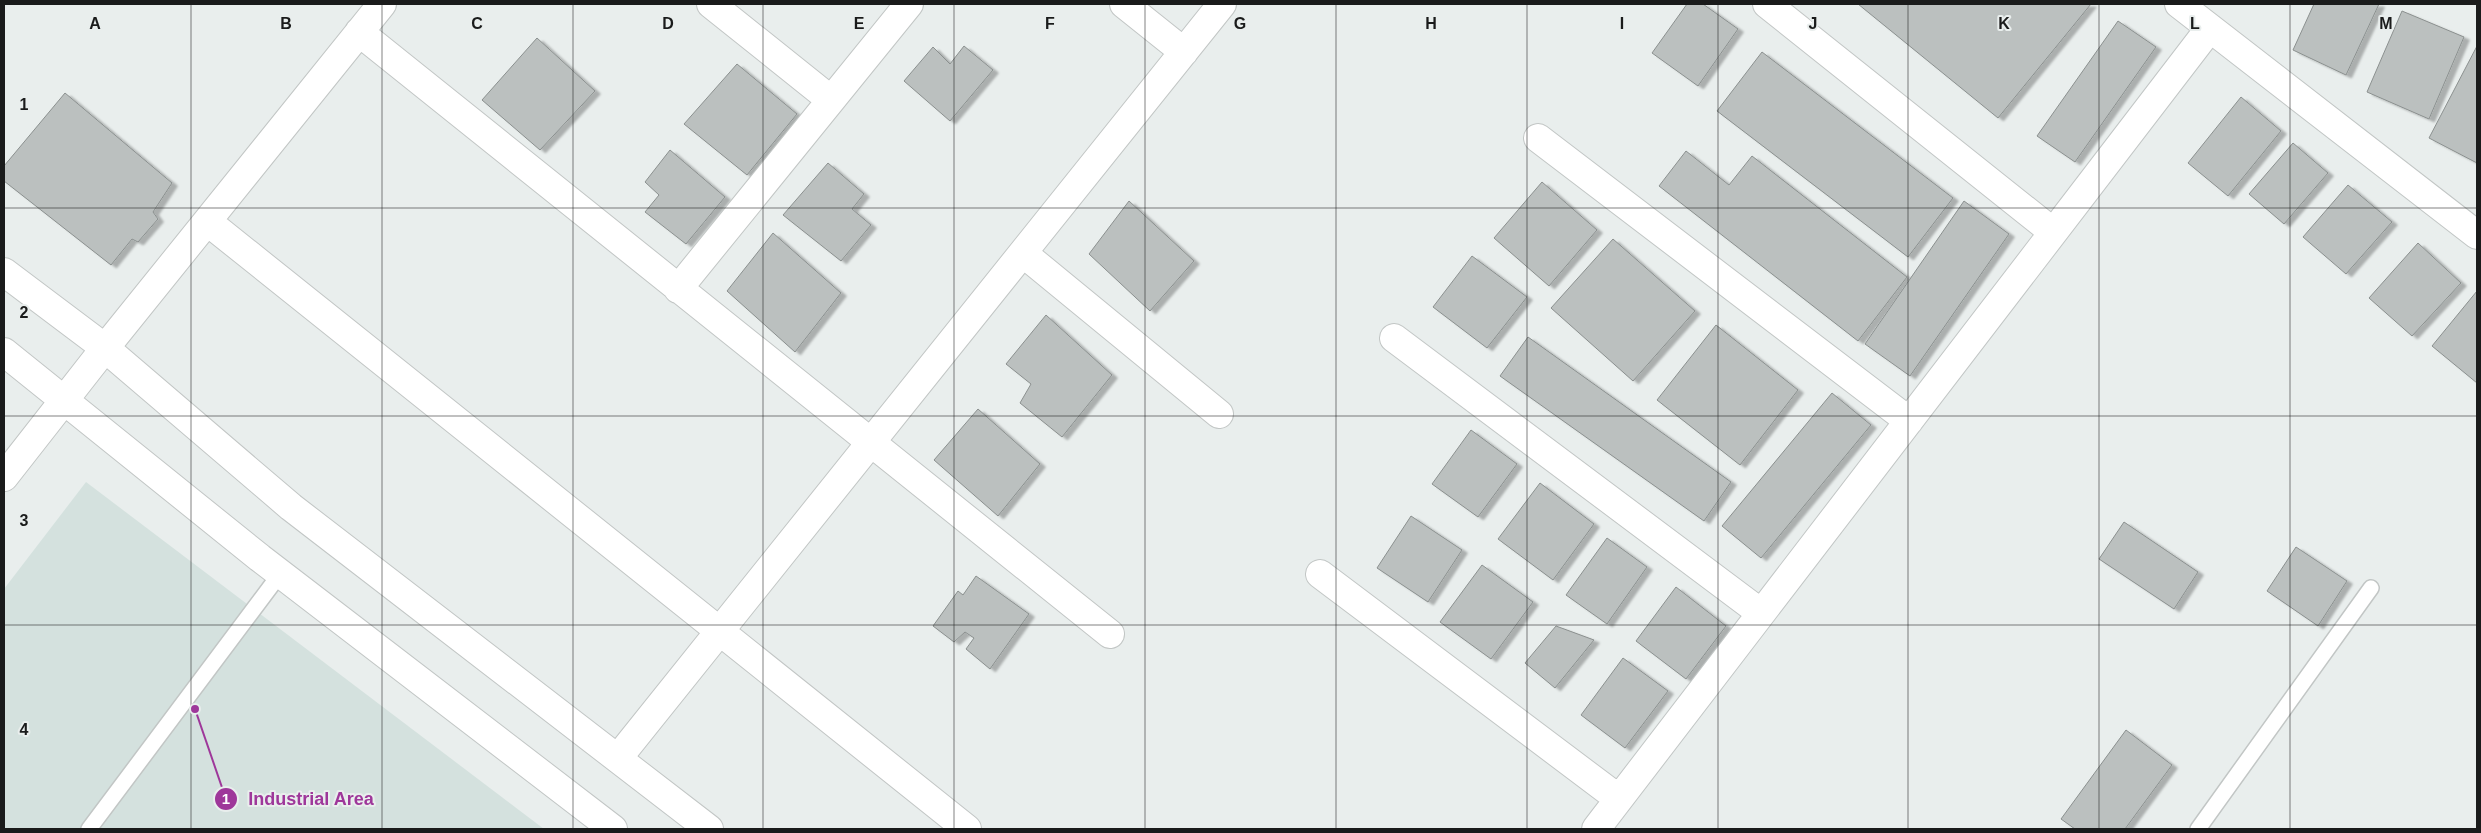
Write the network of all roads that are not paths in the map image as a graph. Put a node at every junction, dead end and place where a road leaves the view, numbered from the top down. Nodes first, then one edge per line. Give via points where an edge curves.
1 (382, 4) edge
2 (711, 4) edge
3 (909, 4) edge
4 (1124, 4) edge
5 (1222, 4) edge
6 (1767, 4) edge
7 (2180, 4) edge
8 (2210, 28) junction
9 (359, 32) junction
10 (1184, 52) junction
11 (831, 100) junction
12 (1538, 138) dead end
13 (208, 222) junction
14 (2053, 232) junction
15 (2477, 235) edge
16 (1024, 254) junction
17 (4, 272) edge
18 (678, 289) junction
19 (1394, 338) dead end
20 (105, 348) junction
21 (4, 352) edge
22 (64, 399) junction
23 (1219, 414) dead end
24 (1909, 421) junction
25 (871, 444) junction
26 (4, 477) edge
27 (280, 574) junction
28 (1320, 574) dead end
29 (2371, 588) dead end
30 (1761, 613) junction
31 (719, 631) junction
32 (1110, 634) dead end
33 (618, 758) junction
34 (1619, 799) junction
35 (89, 829) edge
36 (612, 829) edge
37 (709, 829) edge
38 (967, 829) edge
39 (1596, 829) edge
40 (2198, 829) edge

1 - 9 street
2 - 11 street
3 - 11 street
4 - 10 street
5 - 10 street
6 - 14 street
7 - 8 street
8 - 14 street
8 - 15 street
9 - 13 street
9 - 18 street
10 - 16 street
11 - 18 street
12 - 24 street
13 - 20 street
13 - 31 street
14 - 24 street
16 - 23 street
16 - 25 street
17 - 20 street
18 - 25 street
19 - 30 street
20 - 22 street
20 - 33 street via 291,507
21 - 22 street
22 - 26 street
22 - 27 street
24 - 30 street
25 - 31 street
25 - 32 street
27 - 35 lane
27 - 36 street
28 - 34 street
29 - 40 lane
30 - 34 street
31 - 33 street
31 - 38 street
33 - 37 street
34 - 39 street

